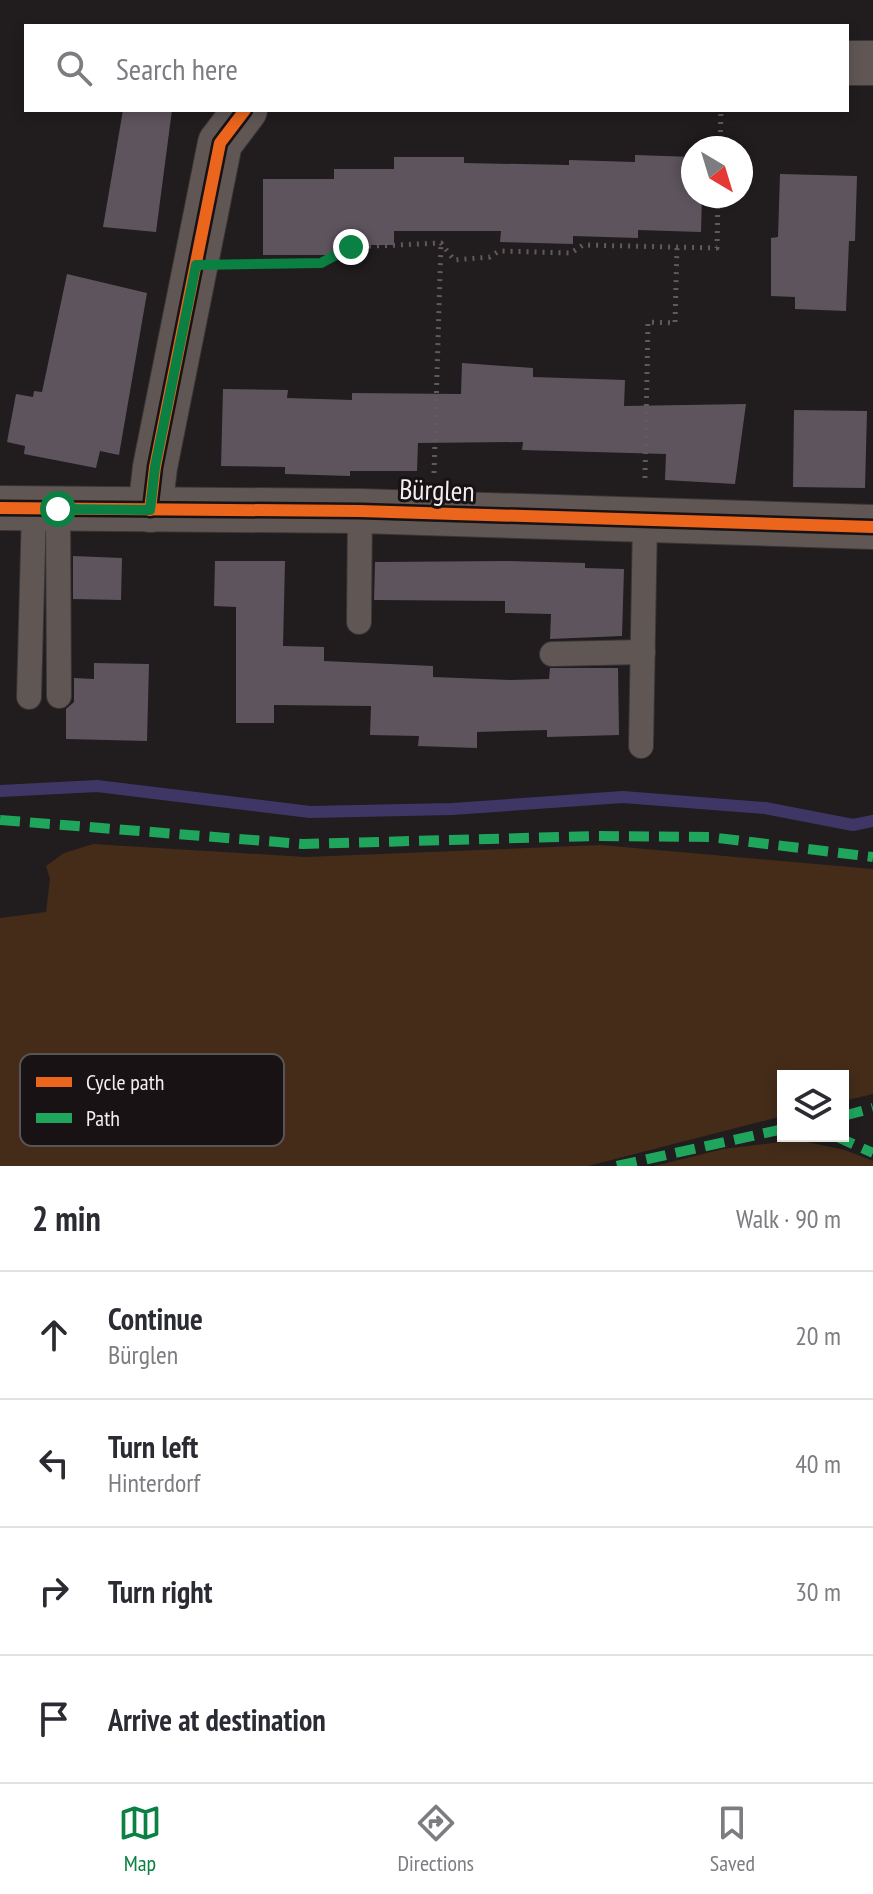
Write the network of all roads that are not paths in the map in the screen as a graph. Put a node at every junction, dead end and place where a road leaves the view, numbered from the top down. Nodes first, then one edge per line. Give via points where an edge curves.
1 (849, 63) edge
2 (873, 63) edge
3 (243, 112) edge
4 (31, 509) edge
5 (150, 510) junction
6 (360, 511) junction
7 (645, 519) junction
8 (873, 527) edge
9 (359, 622) dead end
10 (643, 652) junction
11 (552, 654) dead end
12 (59, 696) dead end
13 (29, 697) dead end
14 (641, 746) dead end

1 - 2 street
3 - 5 street via 220,143
4 - 5 street, Bürglen
4 - 12 lane
4 - 13 lane
5 - 6 street, Bürglen
6 - 7 street, Bürglen
6 - 9 lane
7 - 8 street, Bürglen
7 - 10 lane
10 - 11 lane
10 - 14 lane

